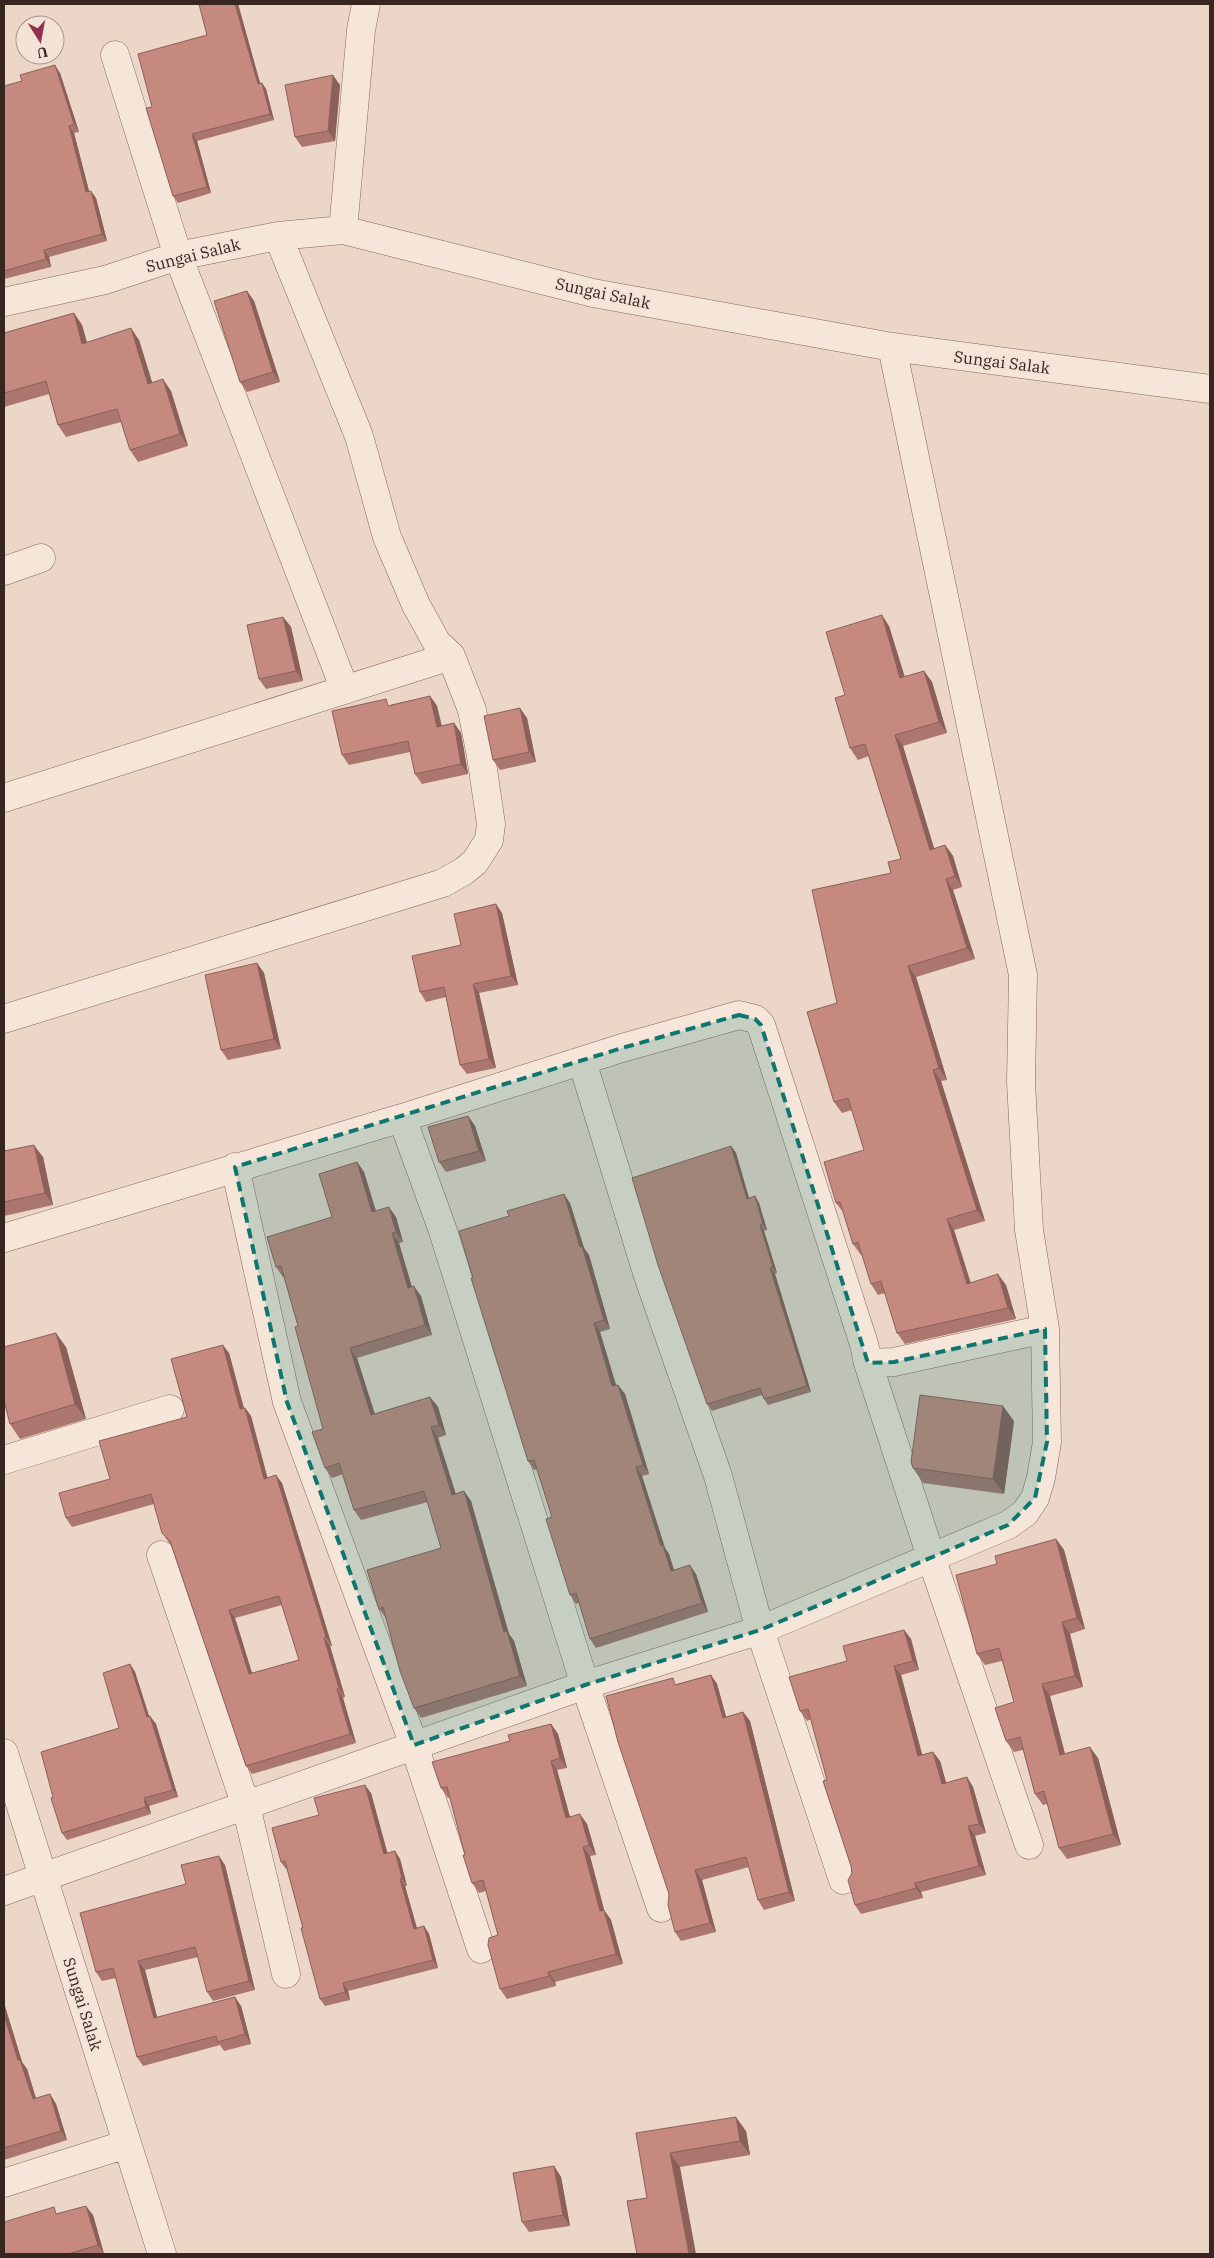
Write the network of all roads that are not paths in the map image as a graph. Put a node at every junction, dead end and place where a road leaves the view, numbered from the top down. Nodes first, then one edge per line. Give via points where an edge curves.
1 (366, 4) edge
2 (115, 55) dead end
3 (343, 230) junction
4 (278, 236) junction
5 (178, 256) junction
6 (4, 302) edge
7 (892, 347) junction
8 (1210, 389) edge
9 (41, 558) dead end
10 (4, 571) edge
11 (451, 656) junction
12 (345, 690) junction
13 (4, 798) edge
14 (4, 1019) edge
15 (582, 1061) junction
16 (402, 1118) junction
17 (235, 1167) junction
18 (4, 1238) edge
19 (1045, 1329) junction
20 (868, 1363) junction
21 (170, 1409) dead end
22 (4, 1460) edge
23 (161, 1555) dead end
24 (931, 1557) junction
25 (760, 1630) junction
26 (585, 1685) junction
27 (414, 1745) junction
28 (4, 1753) edge
29 (246, 1806) junction
30 (1029, 1845) dead end
31 (43, 1876) junction
32 (843, 1880) dead end
33 (4, 1890) edge
34 (661, 1908) dead end
35 (481, 1949) dead end
36 (286, 1974) dead end
37 (127, 2144) junction
38 (4, 2183) edge
39 (162, 2254) edge

1 - 3 street
2 - 5 street
3 - 4 street, Sungai Salak
3 - 7 street, Sungai Salak via 593,293
4 - 5 street, Sungai Salak
4 - 11 street via 358,436 387,537 416,605 437,643
5 - 6 street, Sungai Salak via 105,280
5 - 12 street
7 - 8 street, Sungai Salak
7 - 19 street via 1023,975 1022,1082 1029,1230
9 - 10 street
11 - 12 street
11 - 14 street via 472,710 490,824 489,840 475,862 464,871 426,890
12 - 13 street
15 - 16 street
15 - 20 street via 739,1015 755,1019 760,1025
15 - 25 street via 648,1276 718,1476
16 - 17 street
16 - 26 street via 443,1231
17 - 18 street
17 - 27 street via 288,1402
19 - 20 street via 894,1362
19 - 24 street via 1047,1442 1035,1498 1025,1513 1008,1526
20 - 24 street
21 - 22 street
23 - 29 street
24 - 25 street
24 - 30 street
25 - 26 street
25 - 32 street
26 - 27 street
26 - 34 street
27 - 29 street
27 - 35 street
28 - 31 street, Sungai Salak
29 - 31 street
29 - 36 street
31 - 33 street
31 - 37 street, Sungai Salak
37 - 38 street
37 - 39 street, Sungai Salak

